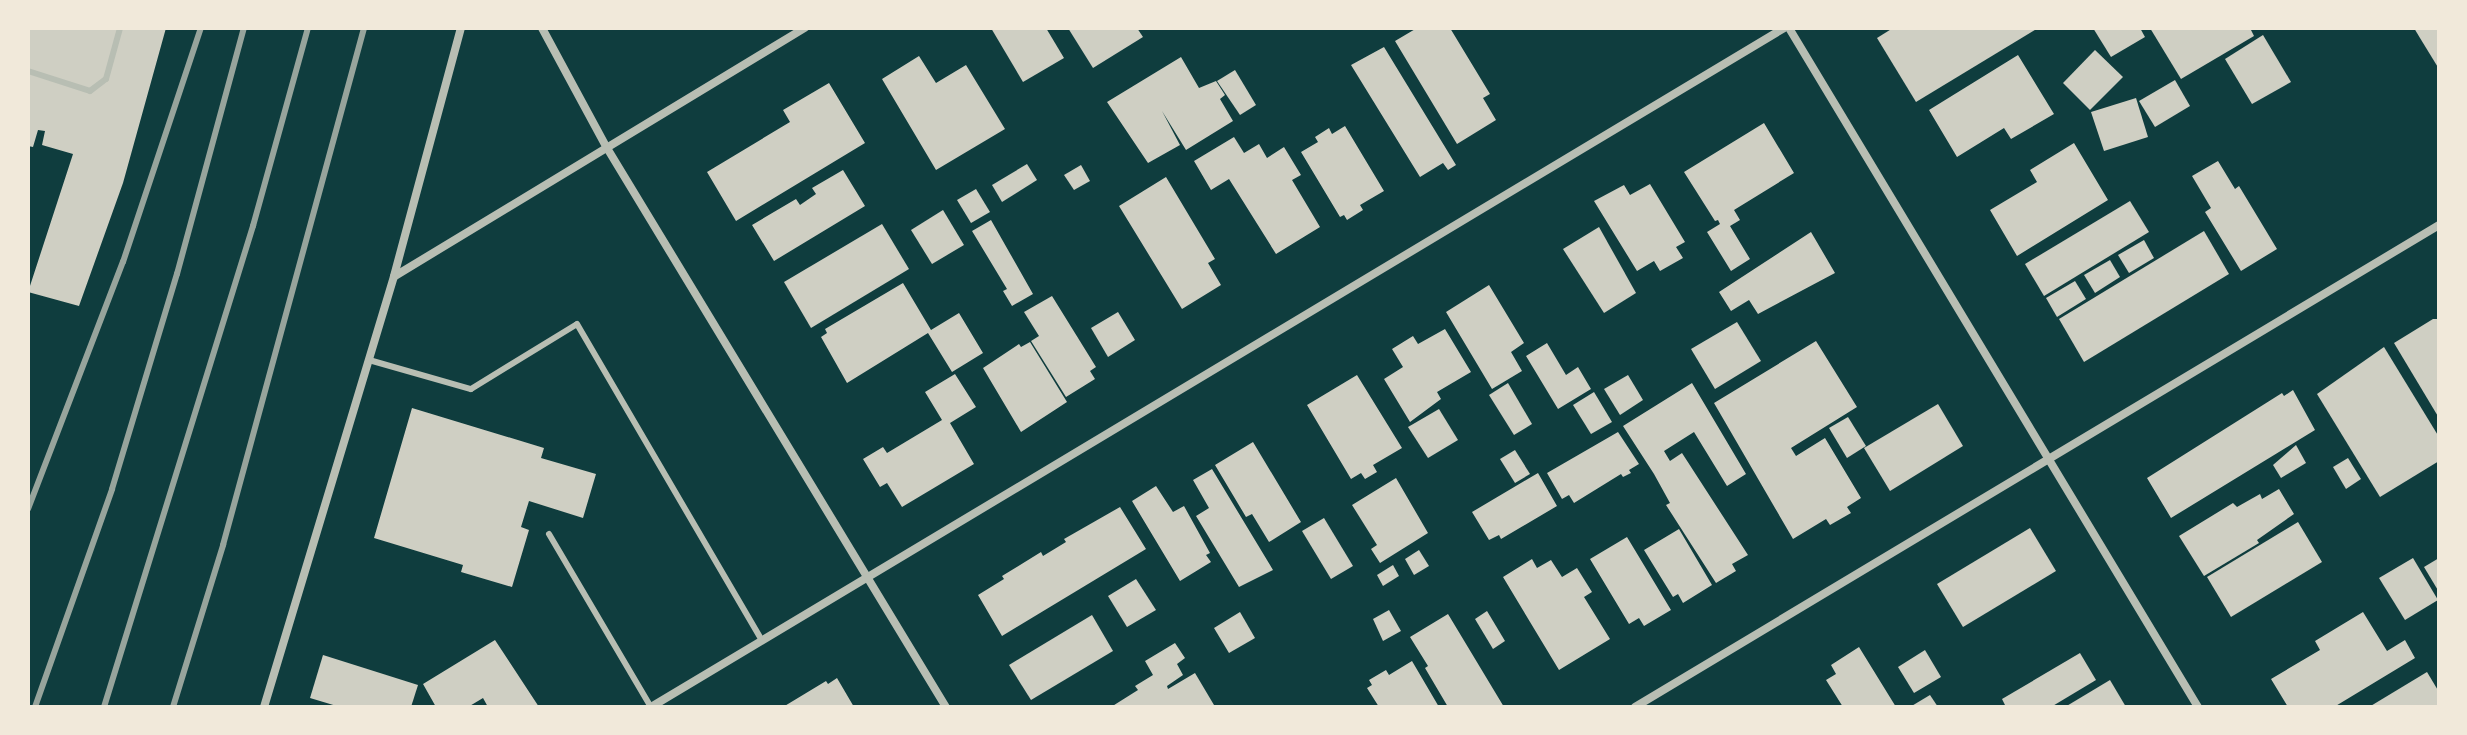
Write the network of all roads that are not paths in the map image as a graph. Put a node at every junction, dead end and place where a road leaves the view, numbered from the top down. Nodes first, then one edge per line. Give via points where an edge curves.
1 (120, 28) edge
2 (461, 28) edge
3 (542, 28) edge
4 (805, 28) edge
5 (1786, 28) edge
6 (28, 71) edge
7 (607, 148) junction
8 (2439, 225) edge
9 (394, 276) junction
10 (369, 360) junction
11 (2048, 459) junction
12 (549, 534) dead end
13 (868, 577) junction
14 (762, 640) junction
15 (264, 707) edge
16 (651, 707) edge
17 (946, 707) edge
18 (1635, 707) edge
19 (2198, 707) edge

1 - 6 lane via 106,79 90,91
2 - 9 street
3 - 7 street
4 - 7 street
5 - 11 street
5 - 13 street
7 - 9 street
7 - 13 street
8 - 11 street
9 - 10 street
10 - 14 lane via 471,389 577,324
10 - 15 street
11 - 18 street
11 - 19 street
12 - 16 lane
13 - 14 street
13 - 17 street
14 - 16 street

